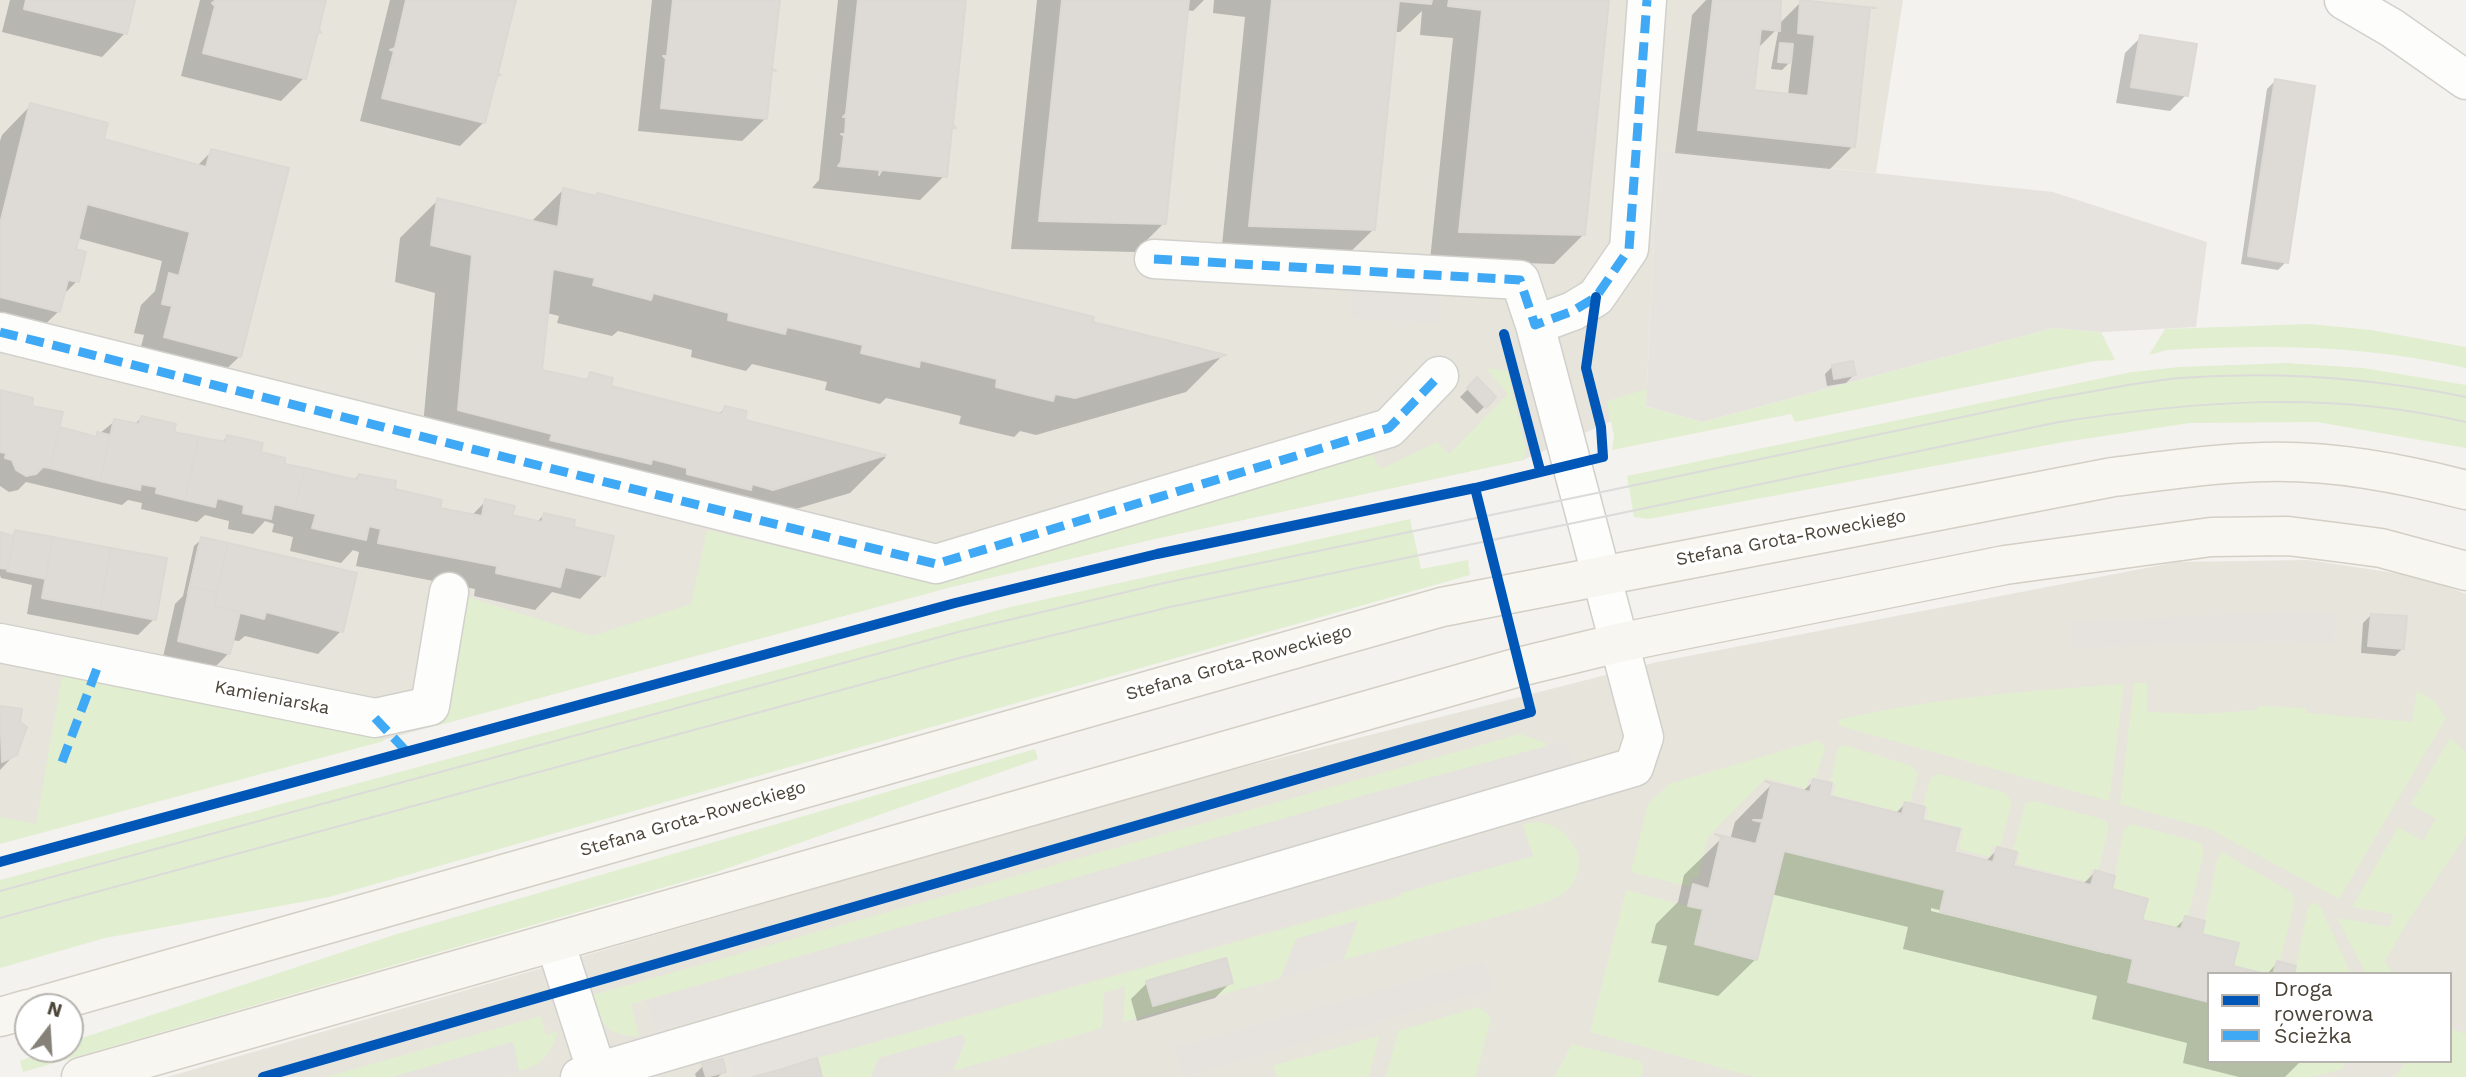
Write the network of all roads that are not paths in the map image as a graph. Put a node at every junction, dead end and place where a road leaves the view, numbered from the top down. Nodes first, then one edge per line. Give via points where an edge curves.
1 (1647, 0) edge
2 (2344, 0) edge
3 (2466, 80) edge
4 (1154, 259) dead end
5 (1535, 325) junction
6 (0, 332) edge
7 (1439, 376) dead end
8 (2466, 490) edge
9 (2466, 572) edge
10 (1601, 574) junction
11 (449, 592) dead end
12 (0, 643) edge
13 (1618, 643) junction
14 (555, 942) junction
15 (84, 993) edge
16 (589, 1074) edge
17 (81, 1077) edge

1 - 5 street via 1629,249 1596,298
2 - 3 street
4 - 5 street via 1520,280
5 - 10 street
6 - 7 street via 936,564 1389,428
8 - 10 main road, Stefana Grota-Roweckiego via 2341,466 2265,462 2193,467 2113,477
9 - 13 main road via 2381,548 2288,536 2211,537 2006,565
10 - 13 street
10 - 15 main road, Stefana Grota-Roweckiego via 1379,623
11 - 12 street, Kamieniarska via 430,706 374,718
13 - 14 main road via 1519,667
13 - 16 street via 1644,737 1634,767
14 - 16 street
14 - 17 main road

